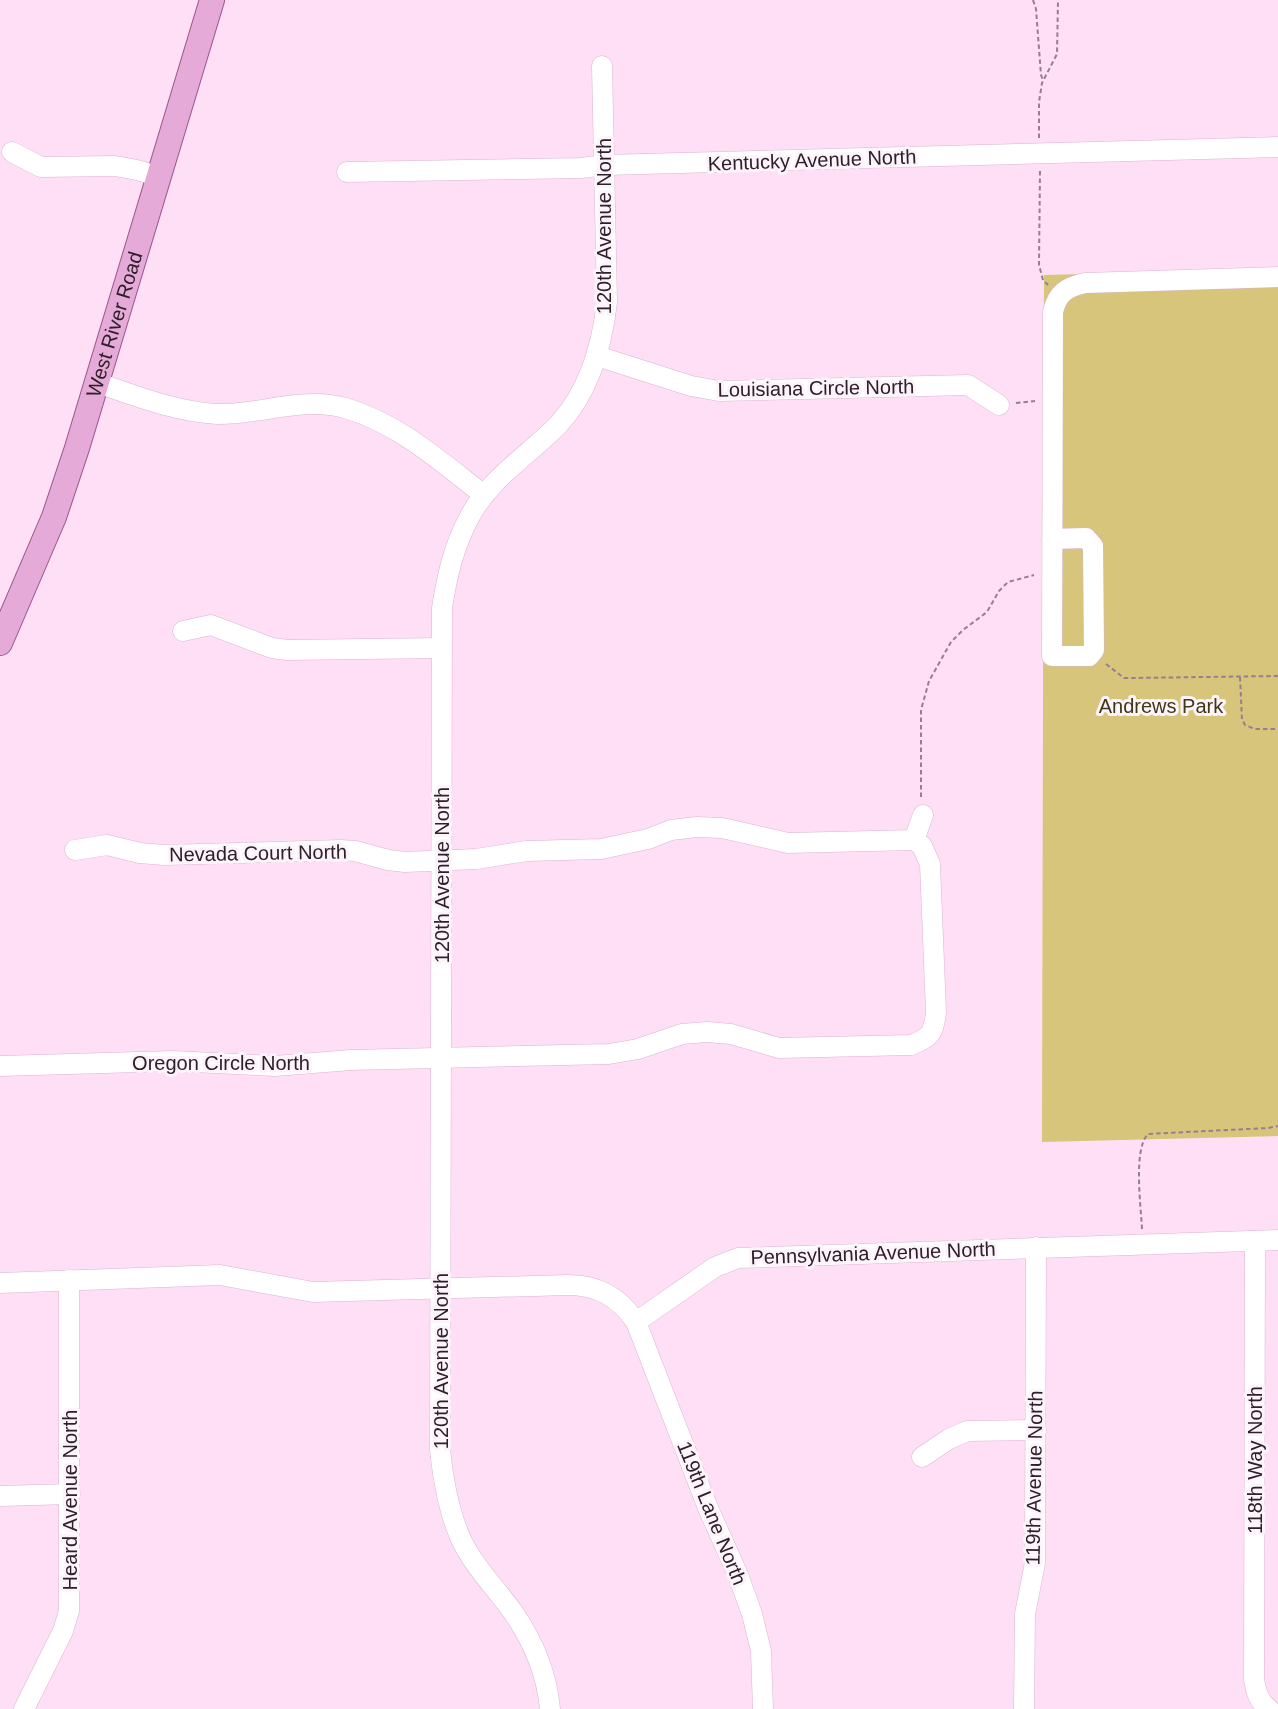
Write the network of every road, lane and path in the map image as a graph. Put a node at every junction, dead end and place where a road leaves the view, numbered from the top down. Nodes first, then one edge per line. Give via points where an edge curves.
1 (212, 0) edge
2 (1033, 0) edge
3 (1058, 0) edge
4 (602, 66) dead end
5 (1044, 80) junction
6 (1039, 144) dead end
7 (1278, 147) edge
8 (12, 152) dead end
9 (605, 165) junction
10 (1040, 168) dead end
11 (347, 172) dead end
12 (160, 177) junction
13 (1278, 277) edge
14 (1060, 294) junction
15 (597, 356) junction
16 (98, 383) junction
17 (1053, 400) junction
18 (999, 405) joint
19 (484, 495) junction
20 (1052, 539) junction
21 (1052, 576) junction
22 (183, 631) dead end
23 (0, 643) edge
24 (442, 648) junction
25 (1092, 654) junction
26 (1240, 676) junction
27 (1278, 676) edge
28 (1278, 729) edge
29 (923, 815) joint
30 (914, 840) junction
31 (75, 850) dead end
32 (441, 861) junction
33 (442, 1059) junction
34 (0, 1066) edge
35 (1278, 1126) edge
36 (1278, 1240) edge
37 (1255, 1241) junction
38 (1143, 1243) junction
39 (1036, 1247) junction
40 (69, 1281) junction
41 (0, 1283) edge
42 (442, 1289) junction
43 (636, 1322) junction
44 (1035, 1430) junction
45 (922, 1458) dead end
46 (70, 1494) junction
47 (0, 1496) edge
48 (24, 1709) edge
49 (550, 1709) edge
50 (763, 1709) edge
51 (1024, 1709) edge
52 (1269, 1709) edge

1 - 12 main road, West River Road
2 - 5 path
3 - 5 path via 1057,54
4 - 9 street, 120th Avenue North
5 - 6 path via 1039,102
7 - 9 street, Kentucky Avenue North
8 - 12 street via 41,167 115,166
9 - 11 street, Kentucky Avenue North
9 - 15 street, 120th Avenue North via 607,302
10 - 14 path via 1039,265 1043,280
12 - 16 main road, West River Road
13 - 14 street via 1085,283
14 - 17 street via 1053,312
15 - 18 street, Louisiana Circle North via 719,391 968,385
15 - 19 street, 120th Avenue North via 587,380 559,423
16 - 19 street via 159,403 218,414 291,405 343,407 386,424
16 - 23 main road, West River Road via 54,517
17 - 18 path
17 - 20 street
19 - 24 street, 120th Avenue North via 470,515 447,578
20 - 21 street
20 - 25 street via 1086,538 1093,546
21 - 25 street via 1052,656
21 - 29 path via 1034,575 1008,582 987,612 951,642 928,681 921,710
22 - 24 street via 212,625 272,648 288,650
24 - 32 street, 120th Avenue North
25 - 26 path via 1124,678
26 - 27 path
26 - 28 path via 1245,725
29 - 30 street
30 - 32 street, Nevada Court North via 788,843 697,826 601,849 527,851
30 - 33 street, Oregon Circle North via 922,846 930,864 936,1012 932,1032 925,1040 911,1045 787,1048 707,1032 682,1034 609,1054
31 - 32 street, Nevada Court North via 107,845 164,855 341,850 405,862
32 - 33 street, 120th Avenue North
33 - 34 street, Oregon Circle North via 275,1066 173,1061
33 - 42 street, 120th Avenue North
35 - 38 path via 1148,1134 1140,1155
36 - 37 street, Pennsylvania Avenue North
37 - 38 street, Pennsylvania Avenue North
37 - 52 street, 118th Way North via 1254,1679 1256,1692
38 - 39 street, Pennsylvania Avenue North
39 - 43 street, Pennsylvania Avenue North via 738,1258 715,1267
39 - 44 street, 119th Avenue North
40 - 41 street
40 - 42 street via 220,1275 313,1292
40 - 46 street, Heard Avenue North
42 - 43 street via 582,1285 613,1297
42 - 49 street, 120th Avenue North via 440,1449 450,1510 476,1564 530,1638 542,1666
43 - 50 street, 119th Lane North via 752,1614 761,1652
44 - 45 street via 967,1431
44 - 51 street, 119th Avenue North via 1035,1563 1025,1614
46 - 47 street
46 - 48 street, Heard Avenue North via 69,1611

